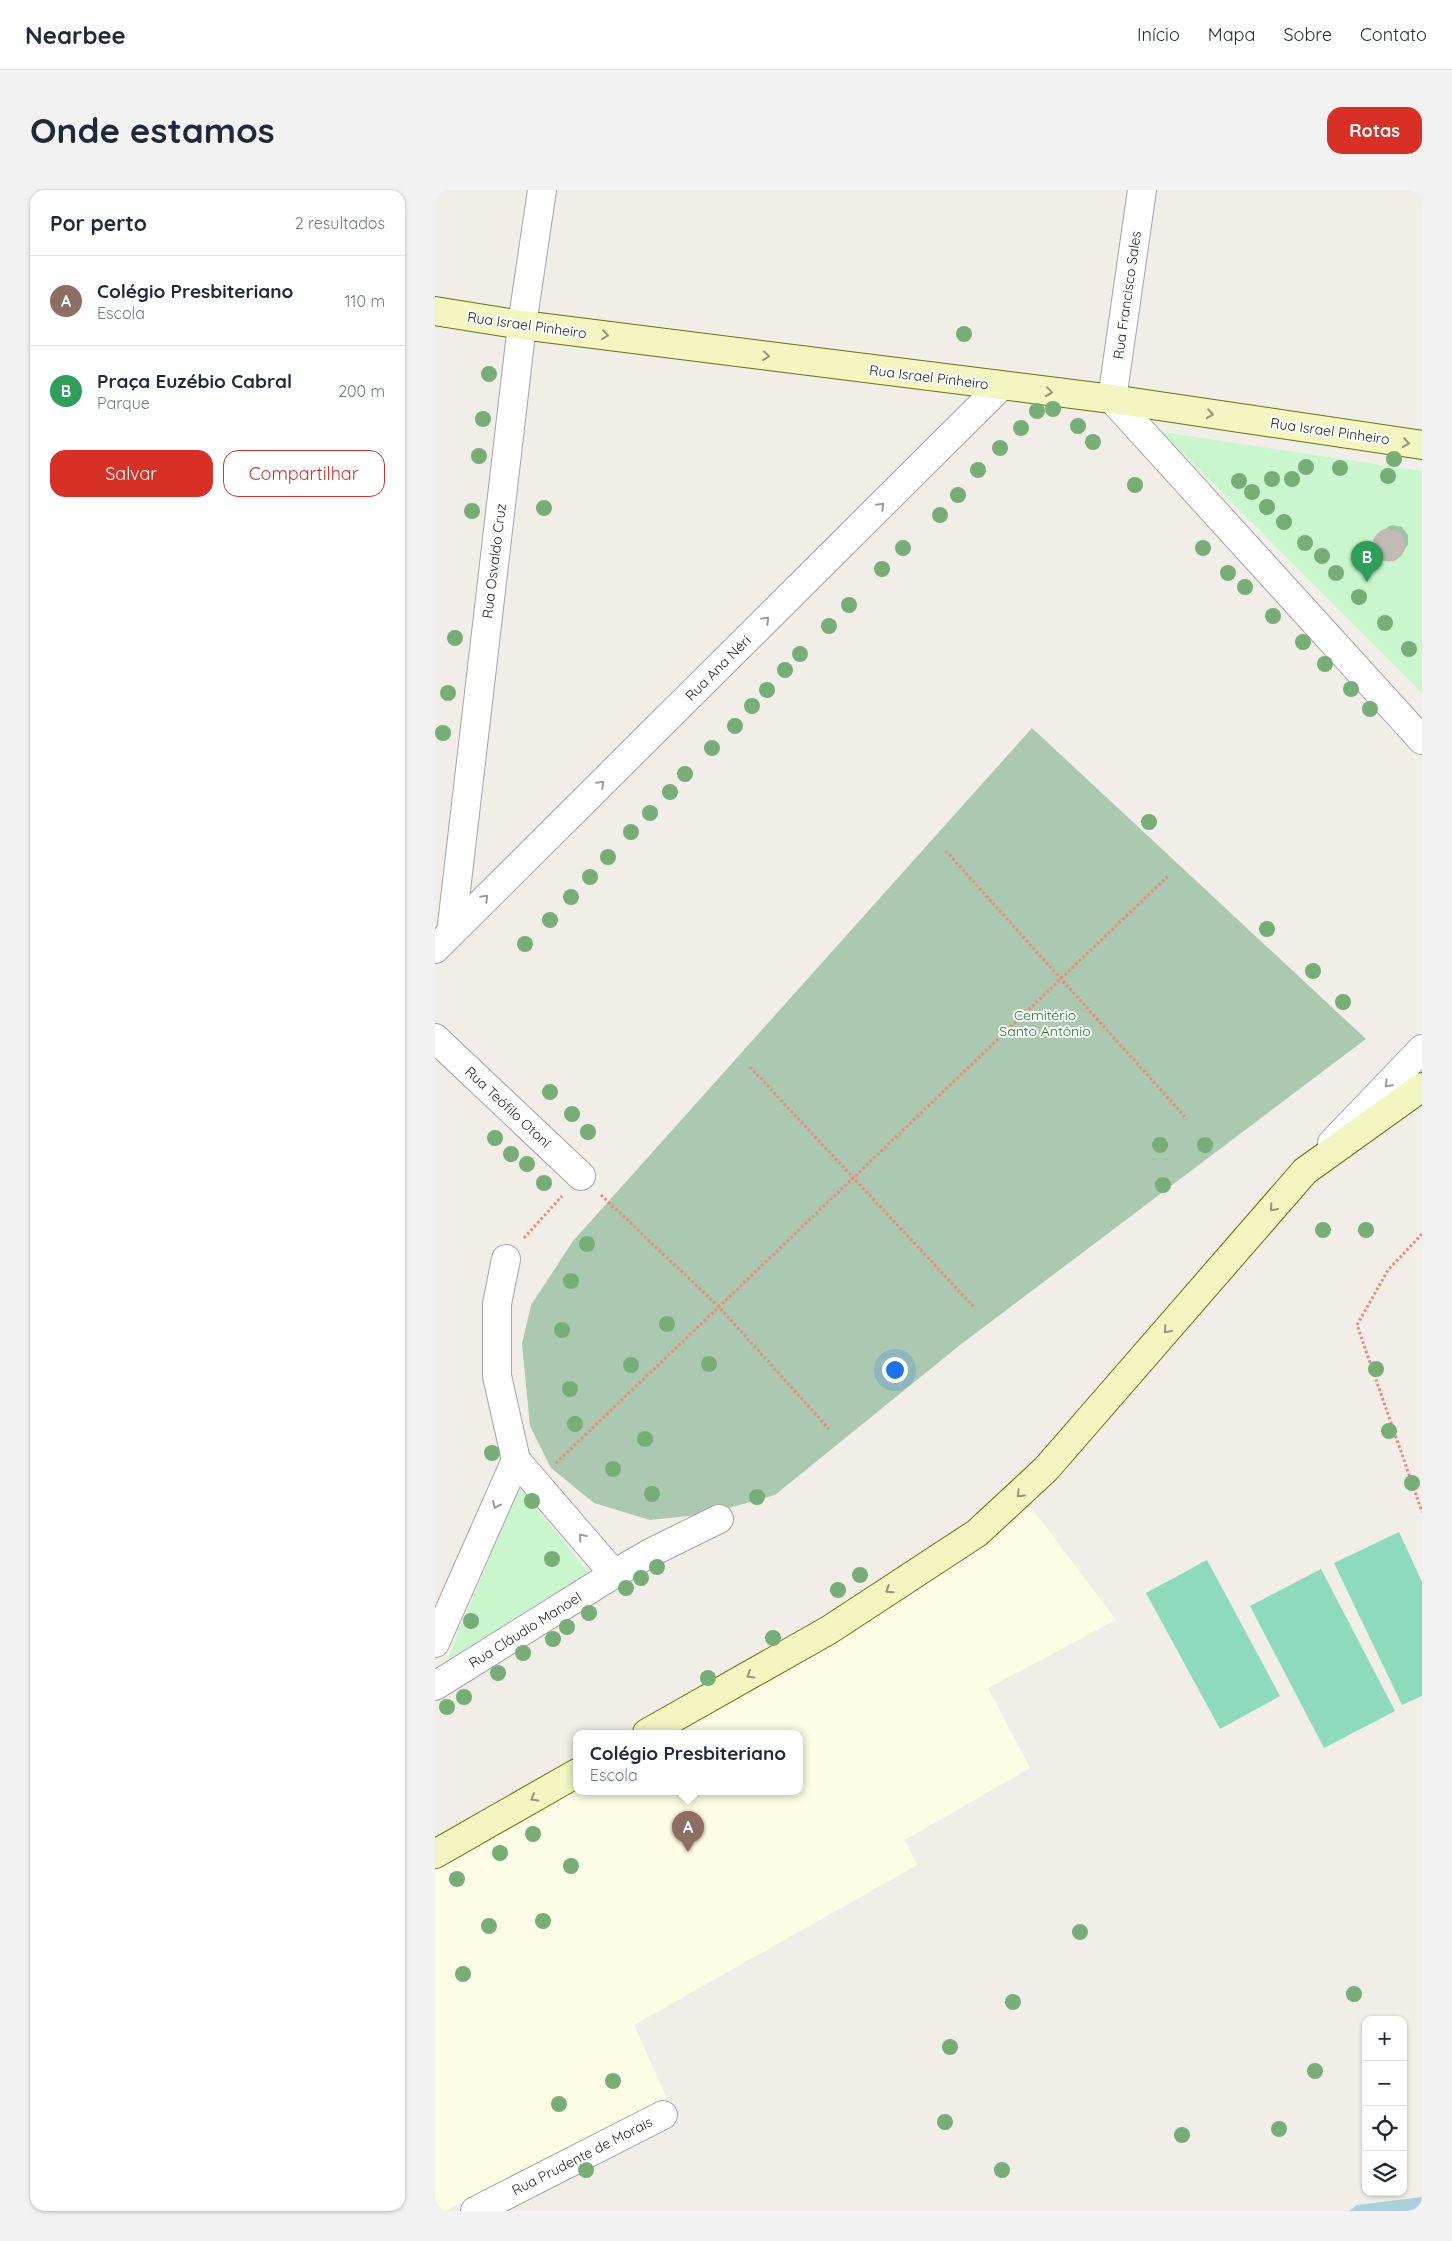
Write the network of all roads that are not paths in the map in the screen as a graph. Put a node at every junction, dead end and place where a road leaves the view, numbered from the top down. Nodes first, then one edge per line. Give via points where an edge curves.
1 (542, 190) edge
2 (1142, 190) edge
3 (435, 311) edge
4 (522, 325) junction
5 (1001, 386) junction
6 (1112, 399) junction
7 (1422, 445) edge
8 (1422, 740) edge
9 (443, 941) edge
10 (435, 1038) edge
11 (1422, 1049) edge
12 (1422, 1087) edge
13 (1305, 1171) junction
14 (581, 1176) road end
15 (505, 1259) road end
16 (516, 1460) junction
17 (719, 1519) dead end
18 (614, 1574) junction
19 (435, 1643) edge
20 (435, 1686) edge
21 (652, 1730) edge
22 (573, 1775) edge
23 (435, 1854) edge
24 (663, 2115) dead end
25 (475, 2211) edge

1 - 4 street, Rua Osvaldo Cruz
2 - 6 street, Rua Francisco Sales
3 - 4 street, Rua Israel Pinheiro
4 -> 5 street, Rua Israel Pinheiro
4 - 9 street, Rua Osvaldo Cruz
5 -> 6 street, Rua Israel Pinheiro
9 -> 5 street, Rua Ana Néri
6 -> 7 street, Rua Israel Pinheiro
6 - 8 street
10 - 14 street, Rua Teófilo Otoní
11 -> 13 street
12 - 13 street
13 -> 21 street via 1046,1470 977,1533 829,1630
15 - 16 street via 497,1304 497,1376
18 -> 16 street
16 -> 19 street
17 - 18 street, Rua Cláudio Manoel
18 - 20 street, Rua Cláudio Manoel
22 -> 23 street
24 - 25 street, Rua Prudente de Morais

